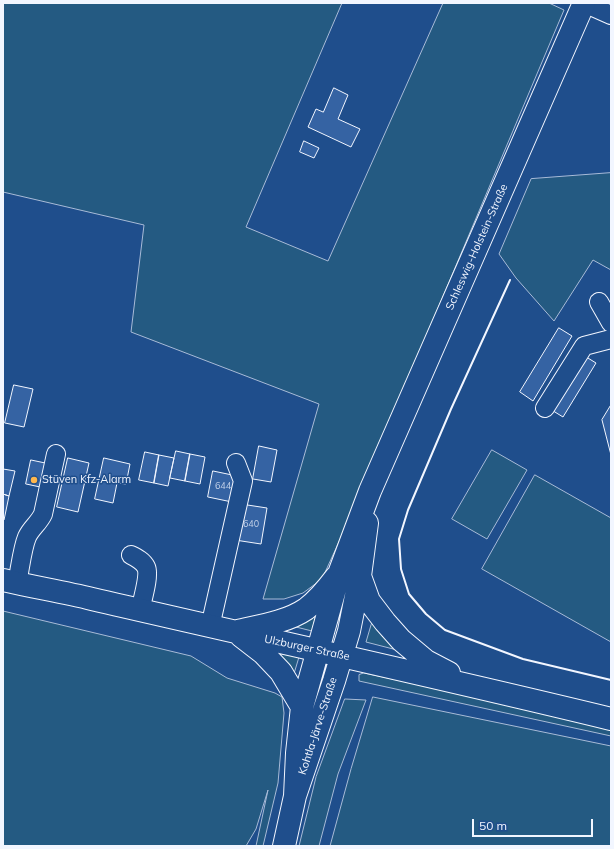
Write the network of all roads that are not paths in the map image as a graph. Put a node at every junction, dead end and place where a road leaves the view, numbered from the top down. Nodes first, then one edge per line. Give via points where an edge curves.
1 (584, 3) edge
2 (611, 15) edge
3 (599, 302) dead end
4 (611, 323) edge
5 (611, 339) edge
6 (545, 408) dead end
7 (56, 454) dead end
8 (236, 463) dead end
9 (131, 555) dead end
10 (350, 574) junction
11 (10, 582) edge
12 (140, 611) junction
13 (210, 627) junction
14 (235, 632) junction
15 (318, 651) junction
16 (341, 656) junction
17 (475, 686) junction
18 (302, 707) junction
19 (611, 719) edge
20 (295, 796) junction
21 (284, 846) edge

1 - 2 street
1 - 10 main road, Schleswig-Holstein-Straße via 370,491
3 - 4 street
5 - 6 street via 584,346
7 - 11 street via 41,520 26,538
8 - 13 street via 243,481
9 - 12 street via 146,566 148,574
10 - 14 main road via 305,610 277,622
10 - 15 main road, Schleswig-Holstein-Straße
10 - 16 main road, Schleswig-Holstein-Straße via 349,630
10 - 17 main road via 401,640 426,661
11 - 12 main road, Ulzburger Straße via 91,598
12 - 13 main road, Ulzburger Straße
13 - 14 main road, Ulzburger Straße
14 - 15 main road, Ulzburger Straße
14 - 18 main road via 274,664
15 - 16 main road, Ulzburger Straße
15 - 18 main road, Kohtla-Järve-Straße
16 - 17 main road, Ulzburger Straße
16 - 20 main road, Kohtla-Järve-Straße
17 - 19 main road, Ulzburger Straße
18 - 20 main road, Kohtla-Järve-Straße
20 - 21 main road, Kohtla-Järve-Straße

